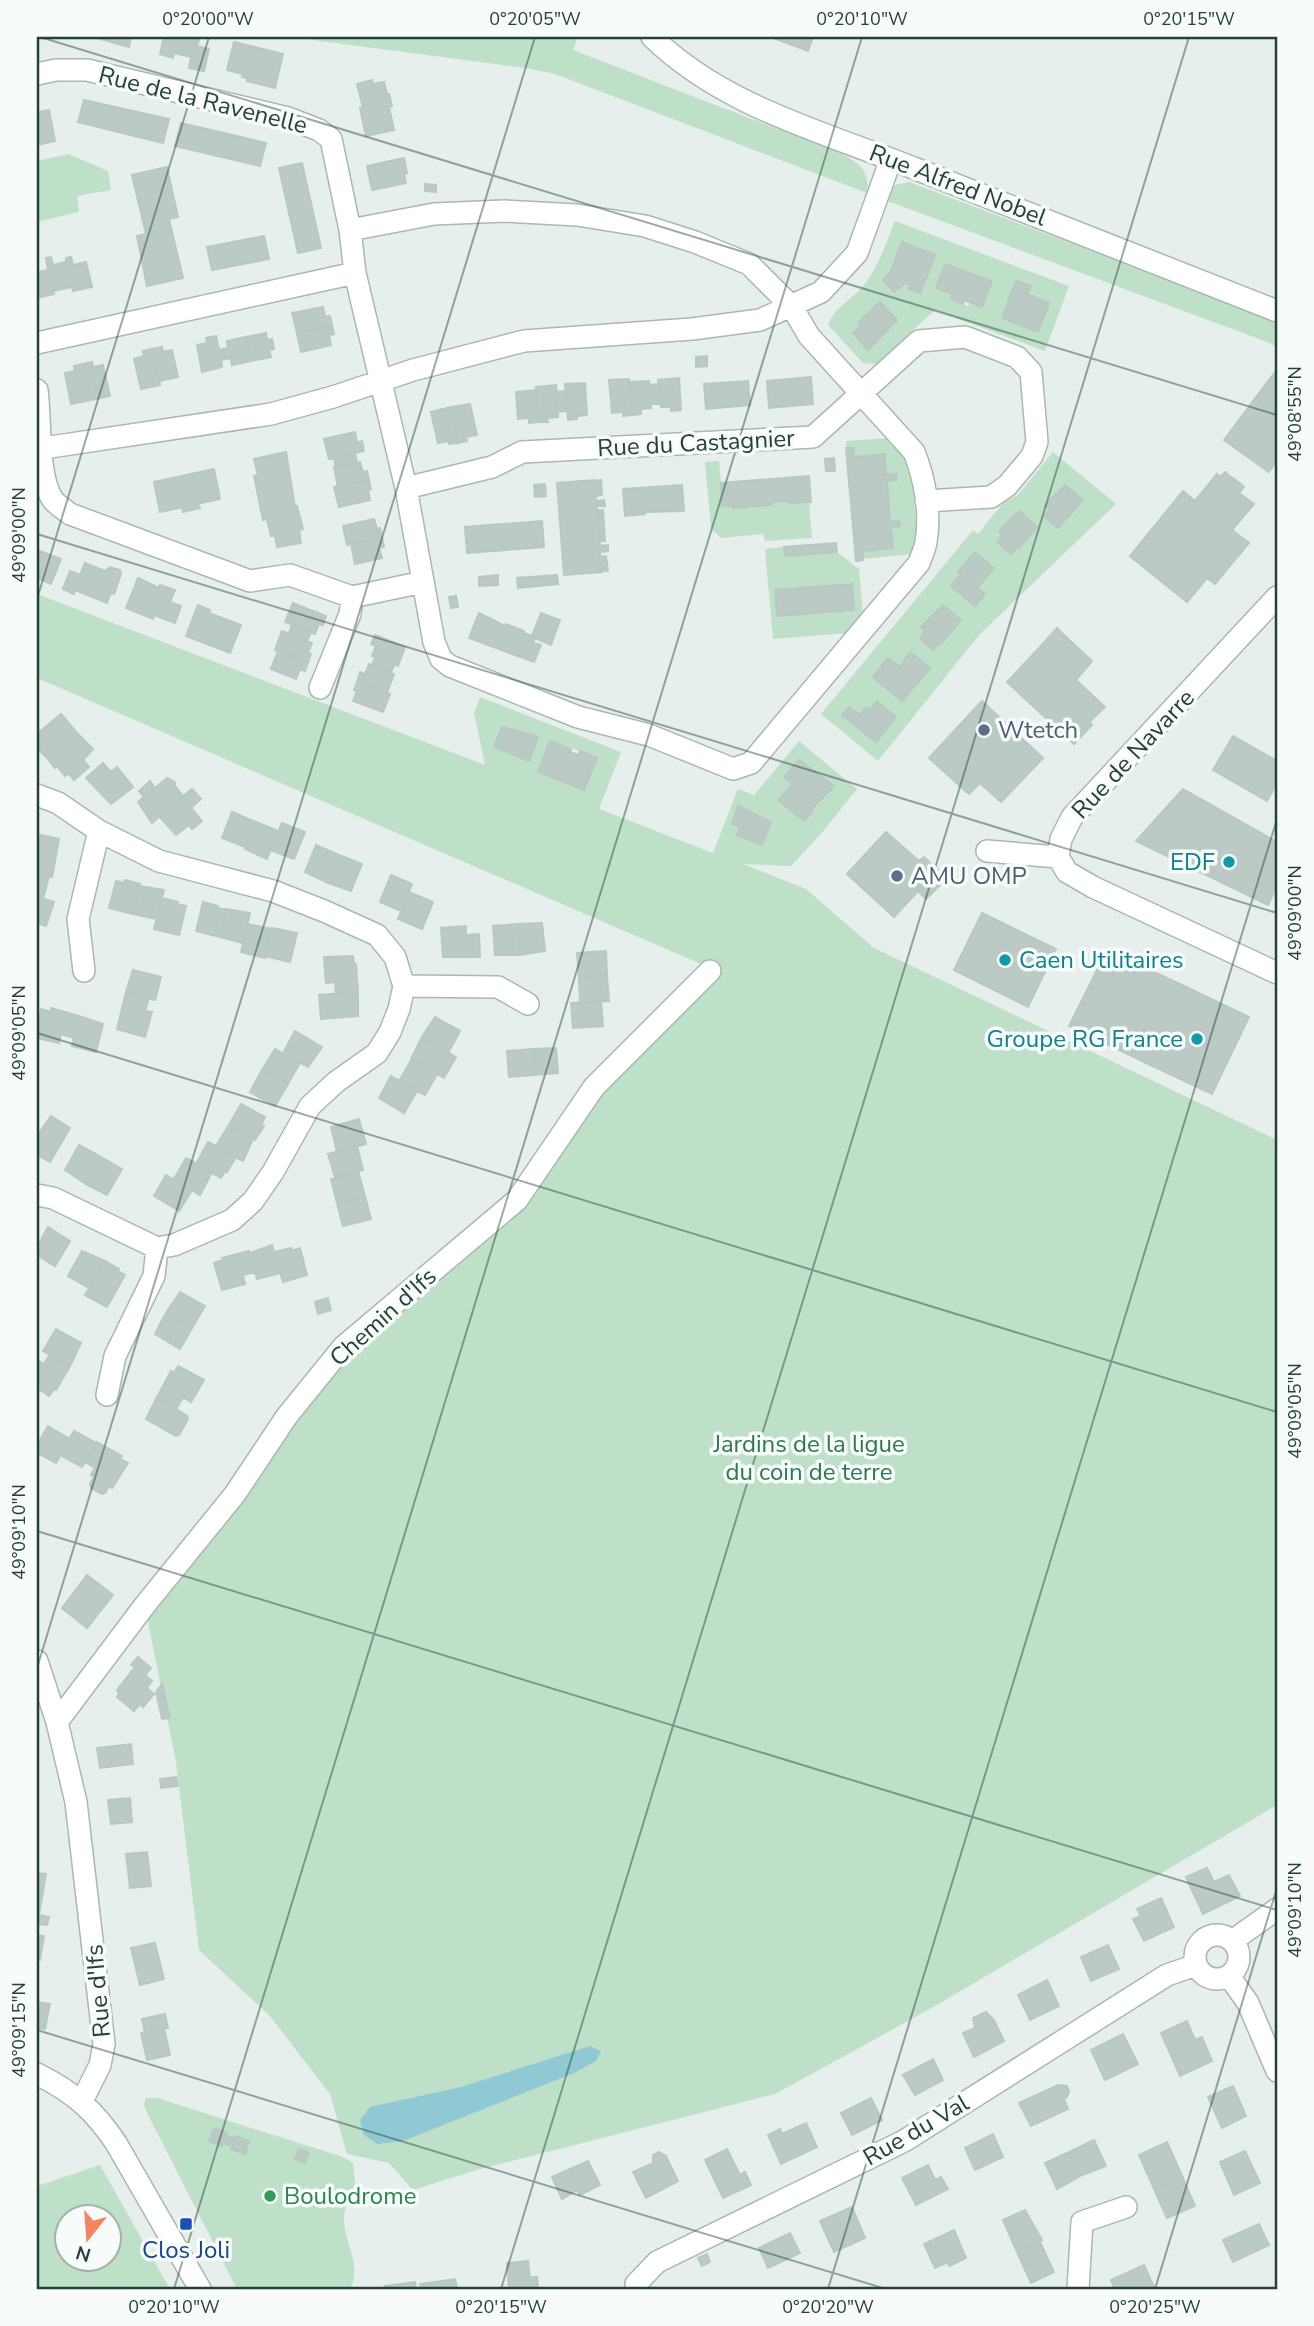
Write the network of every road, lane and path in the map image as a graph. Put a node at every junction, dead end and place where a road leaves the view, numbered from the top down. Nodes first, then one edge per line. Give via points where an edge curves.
1 (652, 37) edge
2 (37, 74) edge
3 (891, 159) junction
4 (350, 230) junction
5 (355, 273) junction
6 (792, 307) junction
7 (1277, 311) edge
8 (37, 343) edge
9 (381, 379) junction
10 (37, 390) edge
11 (861, 394) junction
12 (39, 448) edge
13 (406, 488) junction
14 (926, 501) junction
15 (424, 582) junction
16 (352, 597) junction
17 (1277, 597) edge
18 (320, 688) dead end
19 (37, 795) edge
20 (99, 831) junction
21 (987, 850) dead end
22 (1058, 857) junction
23 (84, 971) dead end
24 (710, 971) dead end
25 (1277, 973) edge
26 (404, 986) junction
27 (528, 1004) dead end
28 (37, 1195) edge
29 (157, 1248) junction
30 (107, 1395) dead end
31 (37, 1661) edge
32 (57, 1722) junction
33 (1277, 1909) edge
34 (1232, 1941) junction
35 (1196, 1965) junction
36 (1229, 1976) junction
37 (1277, 2071) edge
38 (37, 2074) edge
39 (82, 2101) junction
40 (1126, 2207) dead end
41 (200, 2289) edge
42 (636, 2289) edge
43 (1078, 2289) edge

1 - 3 street, Rue Alfred Nobel via 689,70 728,94
2 - 4 street, Rue de la Ravenelle via 88,70 288,118 319,130 331,139
3 - 6 street via 857,253 821,292
3 - 7 street, Rue Alfred Nobel
4 - 5 street, Rue de la Ravenelle
4 - 6 street via 433,214 504,211 577,215 645,226 749,264
5 - 8 street
5 - 9 street, Rue de la Ravenelle
6 - 9 street via 760,320 692,329 524,341
6 - 11 street via 808,335
9 - 12 street via 271,414
9 - 13 street
10 - 12 street
11 - 13 street, Rue du Castagnier via 813,437 522,452 492,467
11 - 14 street via 914,452
11 - 14 street, Rue du Castagnier via 919,341 965,337 1017,357 1031,372 1037,442 1032,456 1007,486 991,497
12 - 16 street via 53,500 70,514 250,582 290,575
13 - 15 street
14 - 15 street via 926,543 919,563 751,763 733,769 649,735 578,717 450,666 441,659 434,642
15 - 16 street
16 - 18 street via 350,614
17 - 22 street, Rue de Navarre via 1072,817
19 - 20 street via 58,803
20 - 23 street via 78,919
20 - 26 street via 159,861 273,891 377,935 394,957
21 - 22 street
22 - 25 street via 1067,872 1093,887
24 - 32 street, Chemin d'Ifs via 594,1087 517,1200 343,1347
26 - 27 street via 498,987
26 - 29 street via 390,1032 377,1053 310,1105 253,1202 232,1220
28 - 29 street via 53,1198
29 - 30 street via 153,1276 115,1356
31 - 32 street, Rue d'Ifs
32 - 39 street, Rue d'Ifs via 76,1802 104,2043 100,2065
33 - 34 street
34 - 35 street via 1219,1935 1204,1938 1196,1950
34 - 36 street via 1239,1959
35 - 36 street via 1210,1978
35 - 42 street, Rue du Val via 1167,1975 904,2141 657,2262
36 - 37 street via 1248,2003
38 - 39 street
39 - 41 street via 116,2143
40 - 43 street via 1082,2222

